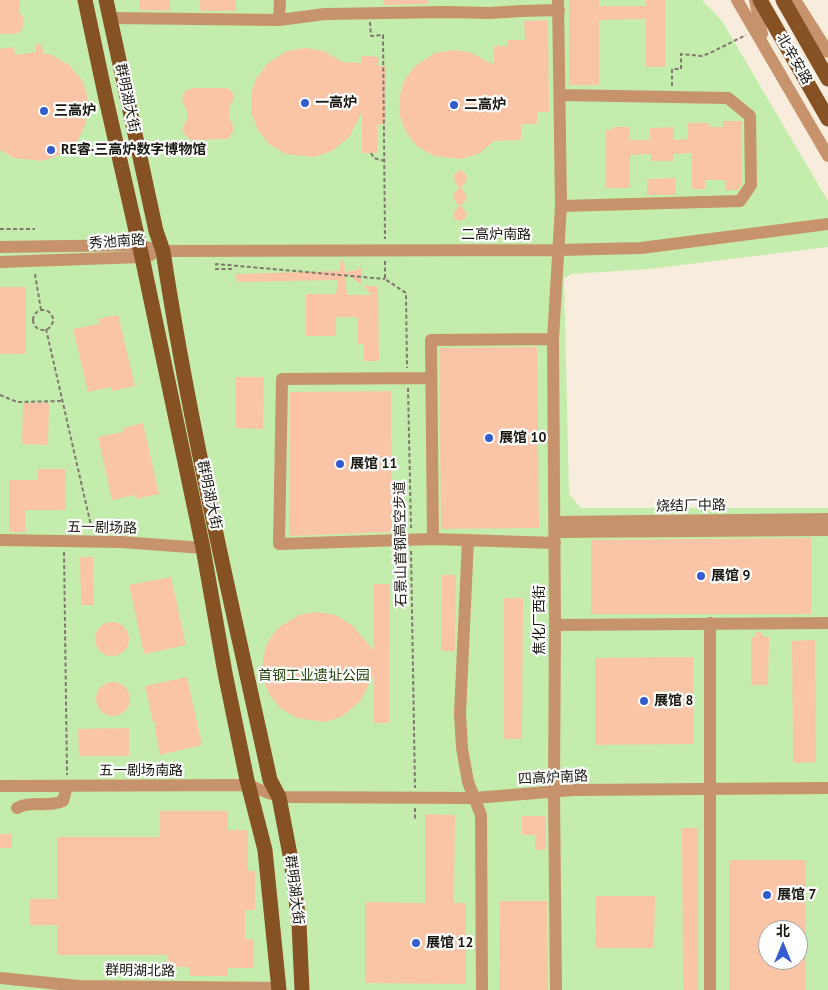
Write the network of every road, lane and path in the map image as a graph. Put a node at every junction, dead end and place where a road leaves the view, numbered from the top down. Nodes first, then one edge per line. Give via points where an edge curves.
1 (85, 0) edge
2 (106, 0) edge
3 (280, 0) edge
4 (737, 0) edge
5 (755, 0) edge
6 (760, 0) edge
7 (783, 0) edge
8 (794, 0) edge
9 (559, 5) edge
10 (110, 18) junction
11 (370, 18) dead end
12 (279, 20) junction
13 (795, 23) junction
14 (755, 30) junction
15 (764, 47) junction
16 (828, 52) edge
17 (828, 79) edge
18 (560, 95) junction
19 (672, 98) junction
20 (828, 119) edge
21 (370, 153) dead end
22 (828, 156) edge
23 (385, 161) junction
24 (561, 206) junction
25 (828, 224) edge
26 (35, 228) dead end
27 (0, 229) edge
28 (385, 240) dead end
29 (0, 246) edge
30 (559, 250) junction
31 (140, 251) junction
32 (163, 252) junction
33 (385, 259) dead end
34 (0, 262) edge
35 (232, 269) dead end
36 (35, 274) dead end
37 (385, 279) junction
38 (41, 310) junction
39 (46, 329) junction
40 (553, 339) junction
41 (408, 372) dead end
42 (431, 378) junction
43 (408, 382) dead end
44 (0, 394) edge
45 (62, 401) junction
46 (828, 519) edge
47 (828, 530) edge
48 (411, 531) dead end
49 (554, 532) junction
50 (433, 539) junction
51 (0, 540) edge
52 (468, 540) junction
53 (64, 542) junction
54 (94, 542) junction
55 (203, 548) junction
56 (412, 551) dead end
57 (710, 623) junction
58 (828, 623) edge
59 (555, 625) junction
60 (248, 785) junction
61 (0, 786) edge
62 (67, 786) junction
63 (828, 788) edge
64 (710, 789) junction
65 (554, 792) junction
66 (415, 793) dead end
67 (279, 797) junction
68 (474, 798) junction
69 (415, 802) dead end
70 (17, 808) dead end
71 (415, 821) dead end
72 (0, 978) edge
73 (279, 989) edge
74 (302, 990) edge
75 (482, 990) edge
76 (556, 990) edge
77 (710, 990) edge

1 - 31 main road, 群明湖大街
2 - 10 main road, 群明湖大街
3 - 12 street
4 - 14 street
5 - 15 street
6 - 20 main road, 北辛安路
7 - 13 main road, 北辛安路
8 - 13 street
8 - 16 street
9 - 12 street via 489,13 325,14
9 - 18 street, 焦化厂西街
10 - 12 street
10 - 32 main road, 群明湖大街
11 - 23 path via 371,36 383,35
13 - 17 main road, 北辛安路
14 - 15 street
14 - 19 path via 710,54 681,54 681,69 672,69
15 - 22 street
18 - 19 street
18 - 24 street, 焦化厂西街
19 - 24 street via 728,98 750,116 751,185 740,201
21 - 23 path via 374,158
23 - 28 path
24 - 30 street, 焦化厂西街
25 - 30 street, 二高炉南路 via 641,248
26 - 27 path
29 - 31 street, 秀池南路
30 - 32 street, 二高炉南路
30 - 40 street, 焦化厂西街
31 - 32 street, 秀池南路
31 - 34 street, 秀池南路
31 - 55 main road, 群明湖大街
32 - 67 main road, 群明湖大街 via 186,389 270,780
33 - 37 path
35 - 37 path via 216,269 216,264
36 - 38 path
37 - 41 path via 406,293
38 - 39 path via 48,310 53,316 53,323
38 - 39 path via 33,317 34,324 39,329
39 - 45 path
40 - 42 street via 430,340
40 - 49 street, 焦化厂西街
42 - 50 street
42 - 50 street via 282,378 279,544
43 - 48 path, 石景山首钢高空步道
44 - 45 path via 17,402
45 - 54 path
46 - 49 street, 烧结厂中路
47 - 49 street, 烧结厂中路
49 - 52 street
49 - 59 street, 焦化厂西街
50 - 52 street
51 - 53 street, 五一剧场路
52 - 68 street via 460,714 462,748
53 - 54 street, 五一剧场路
53 - 62 path
54 - 55 street, 五一剧场路
55 - 60 main road, 群明湖大街
56 - 66 path, 石景山首钢高空步道
57 - 58 street
57 - 59 street
57 - 64 street
59 - 65 street, 焦化厂西街
60 - 62 street, 五一剧场南路
60 - 67 street, 五一剧场南路
60 - 73 main road, 群明湖大街 via 266,850
61 - 62 street, 五一剧场南路
62 - 70 street via 63,802 54,806 23,804
63 - 64 street, 四高炉南路
64 - 65 street, 四高炉南路
64 - 77 street
65 - 68 street, 四高炉南路
65 - 76 street, 焦化厂西街
67 - 68 street, 四高炉南路
67 - 74 main road, 群明湖大街 via 299,924
68 - 75 street via 480,815
69 - 71 path
72 - 73 street, 群明湖北路 via 79,986

